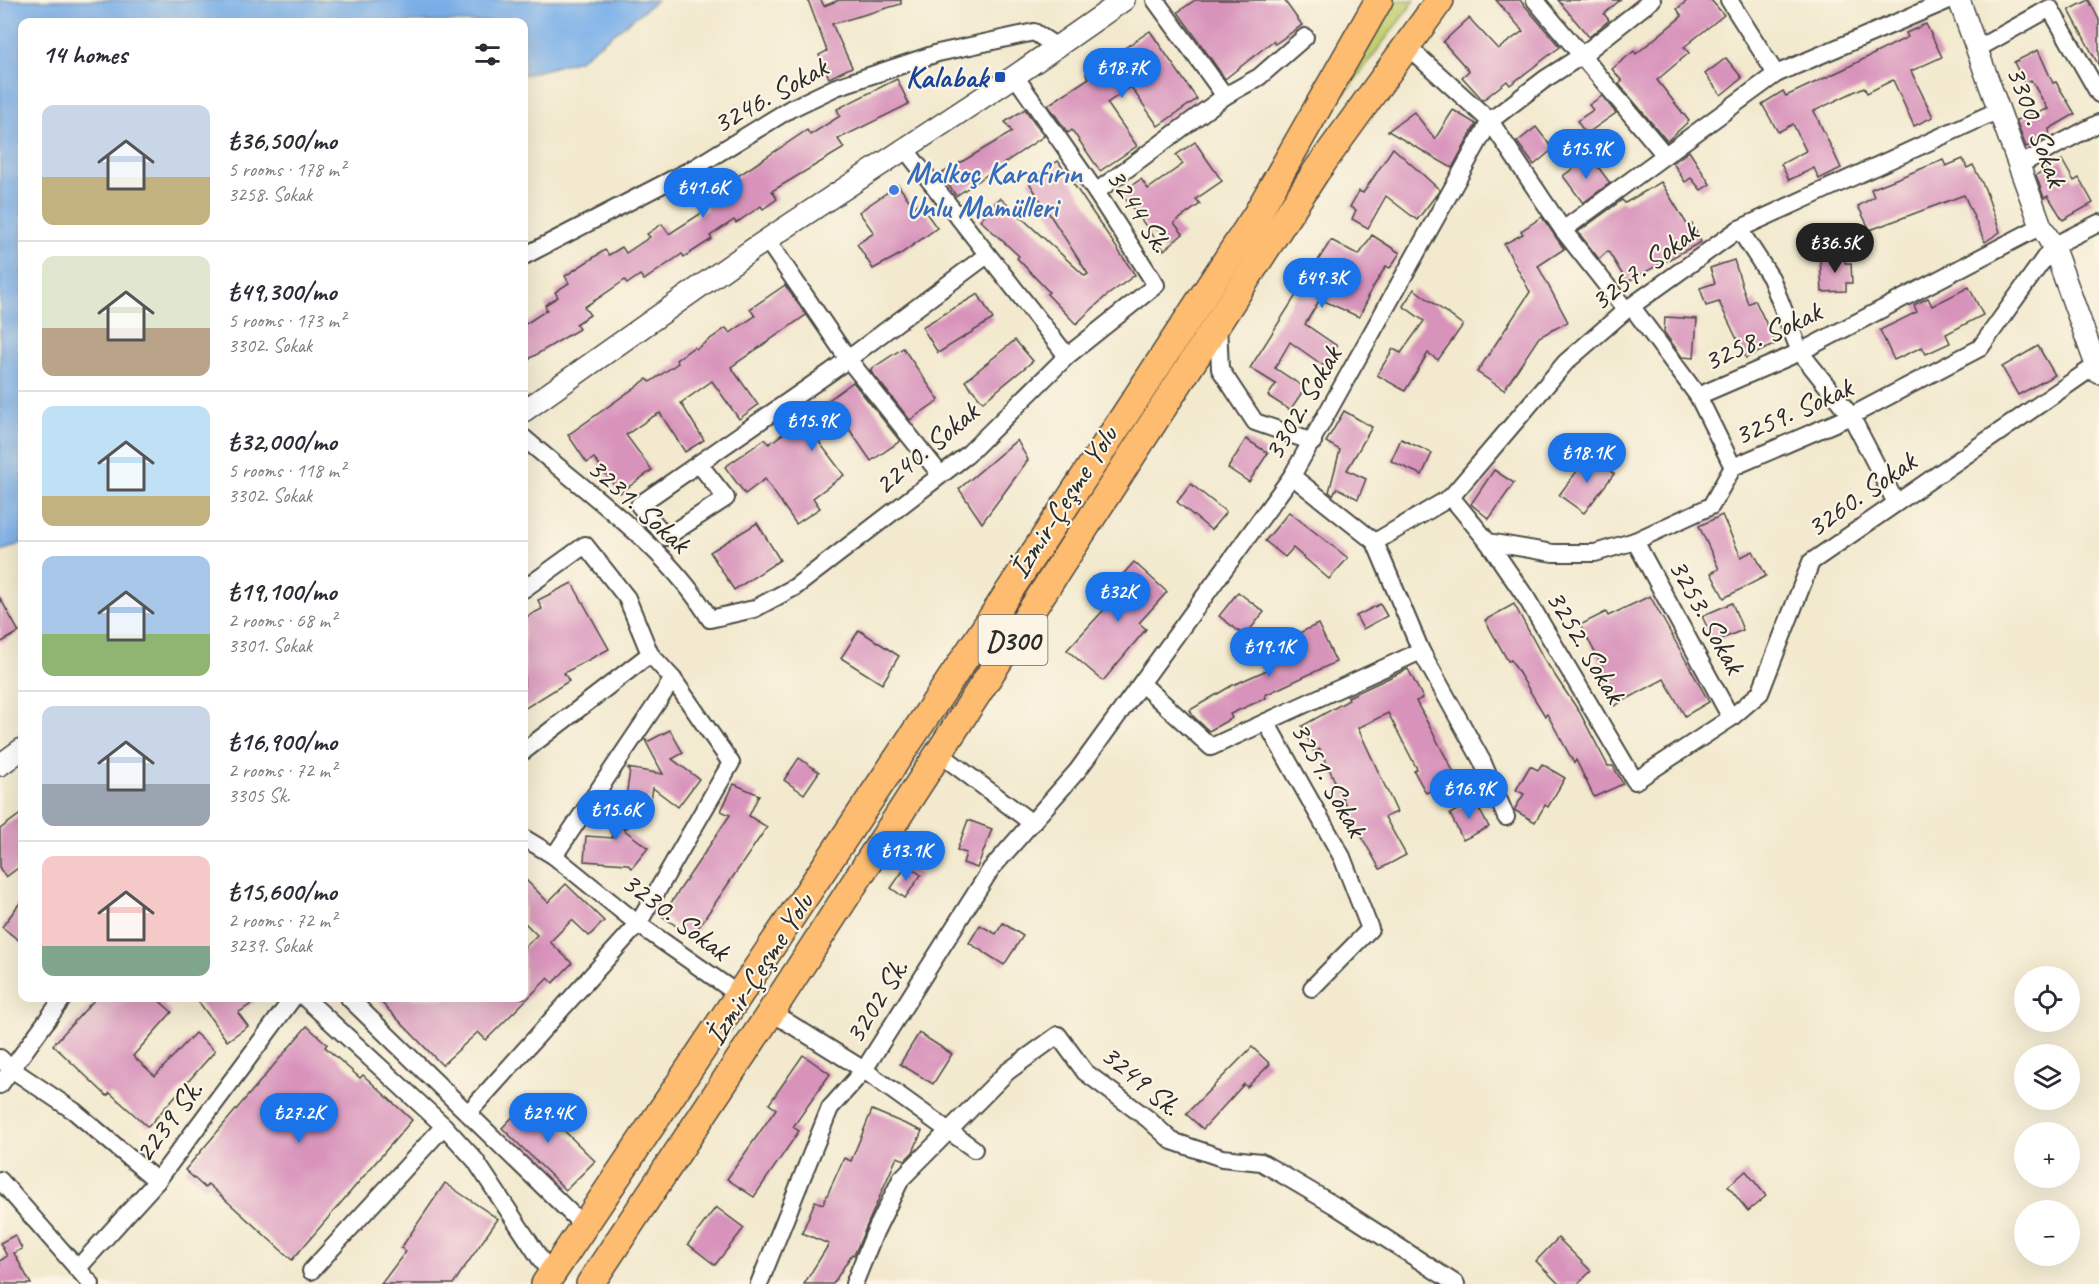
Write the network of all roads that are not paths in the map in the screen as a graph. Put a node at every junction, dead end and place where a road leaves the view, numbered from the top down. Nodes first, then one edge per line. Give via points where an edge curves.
1 (1124, 0) edge
2 (1155, 0) edge
3 (1380, 0) edge
4 (1440, 0) edge
5 (1535, 0) edge
6 (1650, 0) edge
7 (1729, 0) edge
8 (1949, 0) edge
9 (1959, 0) edge
10 (1305, 37) dead end
11 (1057, 47) junction
12 (1408, 47) junction
13 (1977, 49) junction
14 (1581, 56) junction
15 (1776, 74) junction
16 (1015, 76) junction
17 (2099, 94) edge
18 (1225, 96) junction
19 (1999, 110) junction
20 (1490, 121) junction
21 (2099, 123) edge
22 (905, 149) junction
23 (1665, 155) junction
24 (2019, 165) junction
25 (1096, 192) junction
26 (2099, 224) edge
27 (2041, 226) junction
28 (1739, 229) junction
29 (1563, 230) junction
30 (766, 240) junction
31 (2053, 246) junction
32 (528, 254) edge
33 (987, 255) junction
34 (1156, 285) joint
35 (1629, 308) junction
36 (1218, 324) junction
37 (1800, 352) junction
38 (1067, 356) junction
39 (848, 359) junction
40 (2097, 369) edge
41 (1698, 396) junction
42 (528, 408) edge
43 (1851, 416) junction
44 (528, 441) edge
45 (1313, 442) junction
46 (699, 464) junction
47 (1733, 468) junction
48 (940, 474) junction
49 (1292, 476) junction
50 (1451, 497) junction
51 (1896, 503) junction
52 (1635, 541) junction
53 (1375, 542) junction
54 (1488, 542) junction
55 (528, 586) edge
56 (710, 619) joint
57 (1421, 651) junction
58 (650, 654) junction
59 (673, 680) junction
60 (1142, 684) junction
61 (1731, 718) junction
62 (1266, 722) junction
63 (528, 748) edge
64 (18, 752) edge
65 (939, 753) junction
66 (0, 765) edge
67 (1078, 770) joint
68 (1635, 781) joint
69 (1506, 817) dead end
70 (1032, 823) junction
71 (528, 840) edge
72 (554, 856) junction
73 (638, 924) junction
74 (1312, 988) dead end
75 (739, 995) junction
76 (59, 1002) edge
77 (290, 1002) edge
78 (309, 1002) edge
79 (353, 1002) edge
80 (771, 1012) junction
81 (5, 1063) edge
82 (864, 1070) junction
83 (0, 1084) edge
84 (469, 1112) junction
85 (444, 1126) junction
86 (948, 1130) junction
87 (974, 1149) dead end
88 (0, 1180) edge
89 (157, 1181) junction
90 (584, 1226) junction
91 (77, 1269) junction
92 (311, 1271) dead end
93 (548, 1280) edge
94 (90, 1284) edge
95 (590, 1284) edge
96 (759, 1284) edge
97 (854, 1284) edge
98 (1456, 1284) edge

1 - 11 street
2 - 18 street
3 - 75 highway, İzmir-Çeşme Yolu / D300 via 1257,214
4 - 12 highway, İzmir-Çeşme Yolu / D300
5 - 14 street
6 - 14 street, 3302. Sokak
7 - 15 street
8 - 15 street
9 - 13 street, 3300. Sokak
10 - 18 street via 1259,77
11 - 16 street
11 - 32 street, 3246. Sokak via 1034,32 938,53 836,87 694,168
12 - 20 street
12 - 36 highway, İzmir-Çeşme Yolu / D300 via 1315,174
13 - 17 street via 2050,8
13 - 19 street, 3300. Sokak
14 - 20 street, 3302. Sokak
14 - 23 street
15 - 23 street
16 - 22 street
16 - 25 street, 3244 Sk.
18 - 25 street
19 - 24 street, 3300. Sokak
19 - 28 street, 3257. Sokak
20 - 29 street
20 - 45 street, 3302. Sokak
21 - 24 street
22 - 30 street
22 - 33 street
23 - 29 street
24 - 27 street, 3300. Sokak
25 - 34 street, 3244 Sk.
26 - 31 street
27 - 31 street, 3300. Sokak
27 - 37 street, 3258. Sokak
28 - 35 street, 3257. Sokak
28 - 37 street via 1770,278
29 - 35 street
30 - 39 street
30 - 42 street
31 - 40 street, 3300. Sokak
31 - 43 street, 3259. Sokak via 1980,348
33 - 38 street
33 - 39 street
34 - 38 street, 2240. Sokak
35 - 41 street
35 - 50 street, 3257. Sokak via 1566,362
36 - 45 street via 1220,369 1255,422
36 - 65 highway, İzmir-Çeşme Yolu / D300
37 - 41 street, 3258. Sokak
37 - 43 street
38 - 48 street, 2240. Sokak via 967,455
39 - 46 street
39 - 48 street
40 - 51 street, 3260. Sokak
41 - 47 street
43 - 47 street, 3259. Sokak
43 - 51 street
44 - 56 street, 3231. Sokak via 646,541 699,600
45 - 49 street, 3302. Sokak
46 - 46 street via 639,505 666,537 726,498
47 - 52 street, 3259. Sokak via 1711,506
48 - 56 street, 2240. Sokak via 795,587 754,609
49 - 53 street
49 - 60 street, 3302. Sokak
50 - 53 street, 3257. Sokak
50 - 54 street
51 - 61 street, 3260. Sokak via 1811,562 1760,693
52 - 54 street, 3259. Sokak via 1595,553 1553,553
52 - 61 street, 3253. Sokak
53 - 57 street
54 - 68 street, 3252. Sokak via 1527,599
55 - 58 street via 585,545 627,598
57 - 62 street
57 - 69 street via 1482,761
58 - 59 street
58 - 63 street
59 - 72 street
59 - 73 street via 731,763
60 - 62 street, 3251. Sokak via 1211,747
60 - 67 street, 3302. Sokak
61 - 68 street, 3260. Sokak
62 - 74 street, 3251. Sokak via 1342,857 1370,929
64 - 66 street
65 - 70 street
65 - 80 highway, İzmir-Çeşme Yolu / D300
67 - 70 street, 3202 Sk.
70 - 82 street, 3202 Sk. via 992,869
71 - 72 street, 3230. Sokak
72 - 73 street, 3230. Sokak
73 - 75 street, 3230. Sokak
73 - 84 street
75 - 90 highway, İzmir-Çeşme Yolu / D300
76 - 81 street
77 - 89 street, 2239 Sk.
78 - 85 street
79 - 84 street
80 - 82 street
80 - 95 highway, İzmir-Çeşme Yolu / D300
81 - 83 street
81 - 89 street via 74,1111
82 - 86 street
82 - 96 street, 3202 Sk. via 830,1108
84 - 90 street
85 - 92 street
85 - 93 street via 475,1160
86 - 87 street
86 - 97 street, 3249 Sk. via 901,1179
86 - 98 street, 3249 Sk. via 1007,1072 1059,1035 1085,1072 1172,1141 1222,1158 1261,1162
88 - 91 street
89 - 91 street, 2239 Sk.
90 - 93 highway, İzmir-Çeşme Yolu / D300
91 - 94 street

